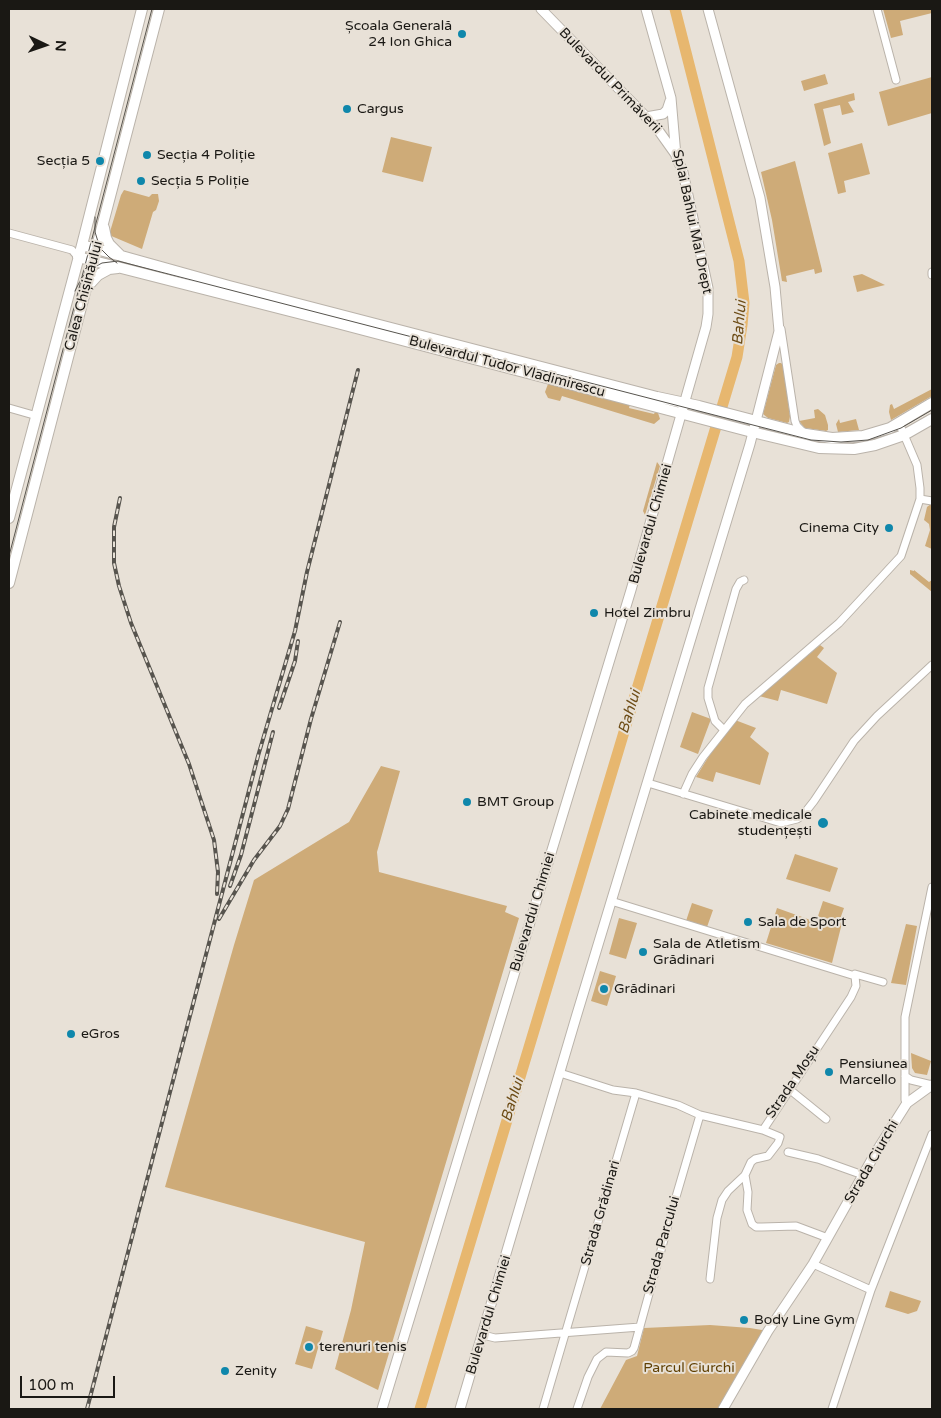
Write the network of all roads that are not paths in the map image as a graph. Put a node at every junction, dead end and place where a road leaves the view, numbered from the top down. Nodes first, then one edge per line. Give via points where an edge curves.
1 (142, 9) edge
2 (159, 9) edge
3 (541, 9) edge
4 (646, 9) edge
5 (708, 9) edge
6 (877, 9) edge
7 (896, 80) dead end
8 (671, 98) junction
9 (646, 117) junction
10 (676, 156) junction
11 (105, 217) junction
12 (9, 233) edge
13 (96, 250) junction
14 (77, 251) junction
15 (93, 261) junction
16 (124, 263) junction
17 (86, 287) junction
18 (778, 313) junction
19 (684, 403) junction
20 (932, 403) edge
21 (9, 408) edge
22 (681, 414) junction
23 (37, 416) junction
24 (932, 419) edge
25 (756, 421) junction
26 (899, 424) junction
27 (752, 432) junction
28 (806, 434) junction
29 (904, 435) junction
30 (920, 500) junction
31 (932, 501) edge
32 (9, 518) edge
33 (744, 580) dead end
34 (9, 582) edge
35 (932, 665) edge
36 (724, 729) junction
37 (648, 783) junction
38 (683, 794) junction
39 (932, 887) edge
40 (611, 901) junction
41 (854, 976) junction
42 (883, 982) dead end
43 (560, 1073) junction
44 (905, 1076) junction
45 (932, 1085) edge
46 (789, 1089) junction
47 (636, 1093) junction
48 (907, 1103) junction
49 (700, 1114) junction
50 (826, 1119) dead end
51 (763, 1130) junction
52 (932, 1134) edge
53 (788, 1152) dead end
54 (745, 1175) junction
55 (863, 1175) junction
56 (828, 1238) junction
57 (813, 1264) junction
58 (710, 1279) dead end
59 (871, 1290) junction
60 (640, 1327) junction
61 (566, 1333) junction
62 (483, 1335) junction
63 (382, 1409) edge
64 (460, 1409) edge
65 (543, 1409) edge
66 (577, 1409) edge
67 (723, 1409) edge
68 (832, 1409) edge

1 - 14 main road, Calea Chișinăului
2 - 11 main road, Calea Chișinăului
3 - 9 main road, Bulevardul Primăverii
4 - 8 main road, Splai Bahlui Mal Drept
5 - 18 main road, Bulevardul Chimiei via 760,198
6 - 7 street
8 - 9 main road via 663,114
8 - 10 main road, Splai Bahlui Mal Drept
9 - 10 main road, Bulevardul Primăverii
10 - 19 main road, Splai Bahlui Mal Drept via 685,181 708,288 706,327
11 - 13 main road, Calea Chișinăului
11 - 16 main road via 106,238
12 - 14 street
13 - 14 main road, Bulevardul Tudor Vladimirescu
13 - 15 main road, Calea Chișinăului
13 - 16 main road, Bulevardul Tudor Vladimirescu
14 - 15 main road, Bulevardul Tudor Vladimirescu
14 - 23 main road, Calea Chișinăului
15 - 16 main road, Bulevardul Tudor Vladimirescu
15 - 17 main road, Calea Chișinăului
16 - 17 main road via 98,275
16 - 19 main road, Bulevardul Tudor Vladimirescu
16 - 22 main road, Bulevardul Tudor Vladimirescu
17 - 34 main road, Calea Chișinăului
18 - 25 main road, Bulevardul Chimiei via 776,348
18 - 28 street via 795,421
19 - 22 main road, Splai Bahlui Mal Drept
19 - 25 main road, Bulevardul Tudor Vladimirescu
20 - 26 main road, Bulevardul Tudor Vladimirescu
21 - 23 street
22 - 27 main road, Bulevardul Tudor Vladimirescu
22 - 63 main road, Bulevardul Chimiei via 631,590
23 - 32 main road, Calea Chișinăului
24 - 29 main road, Bulevardul Tudor Vladimirescu
25 - 27 main road, Bulevardul Chimiei
25 - 28 main road, Bulevardul Tudor Vladimirescu
26 - 28 main road, Bulevardul Tudor Vladimirescu via 863,436 832,438
26 - 29 street
27 - 29 main road, Bulevardul Tudor Vladimirescu via 819,448 843,449 865,448
27 - 37 main road, Bulevardul Chimiei
29 - 30 street via 920,477
30 - 31 street
30 - 36 street via 906,546 893,566 839,624 755,694
33 - 36 street via 736,589 708,688 715,721
35 - 38 street via 854,741 814,801 797,819 780,823
36 - 38 street via 692,774
37 - 38 street
37 - 40 main road, Bulevardul Chimiei
39 - 44 street via 905,1018
40 - 41 street
40 - 43 main road, Bulevardul Chimiei
41 - 42 street
41 - 46 street, Strada Moșu via 856,986 851,997
43 - 47 street via 613,1090
43 - 62 main road, Bulevardul Chimiei
44 - 45 street
44 - 48 street
45 - 48 main road
46 - 50 street
46 - 51 street, Strada Moșu
47 - 49 street via 678,1104
47 - 61 street, Strada Grădinari
48 - 55 main road, Strada Ciurchi
49 - 51 street
49 - 60 street, Strada Parcului
51 - 54 street, Strada Moșu via 780,1137 778,1143 768,1156 751,1162
52 - 59 street
53 - 55 street
54 - 56 street via 752,1224 756,1227 796,1226
54 - 58 street, Strada Moșu via 722,1200
55 - 56 main road, Strada Ciurchi
56 - 57 main road, Strada Ciurchi
57 - 59 street
57 - 67 main road, Strada Ciurchi via 768,1331
59 - 68 street
60 - 61 street
60 - 66 street, Strada Parcului via 632,1351 606,1352 592,1367
61 - 62 street via 495,1338
61 - 65 street, Strada Grădinari
62 - 64 main road, Bulevardul Chimiei

